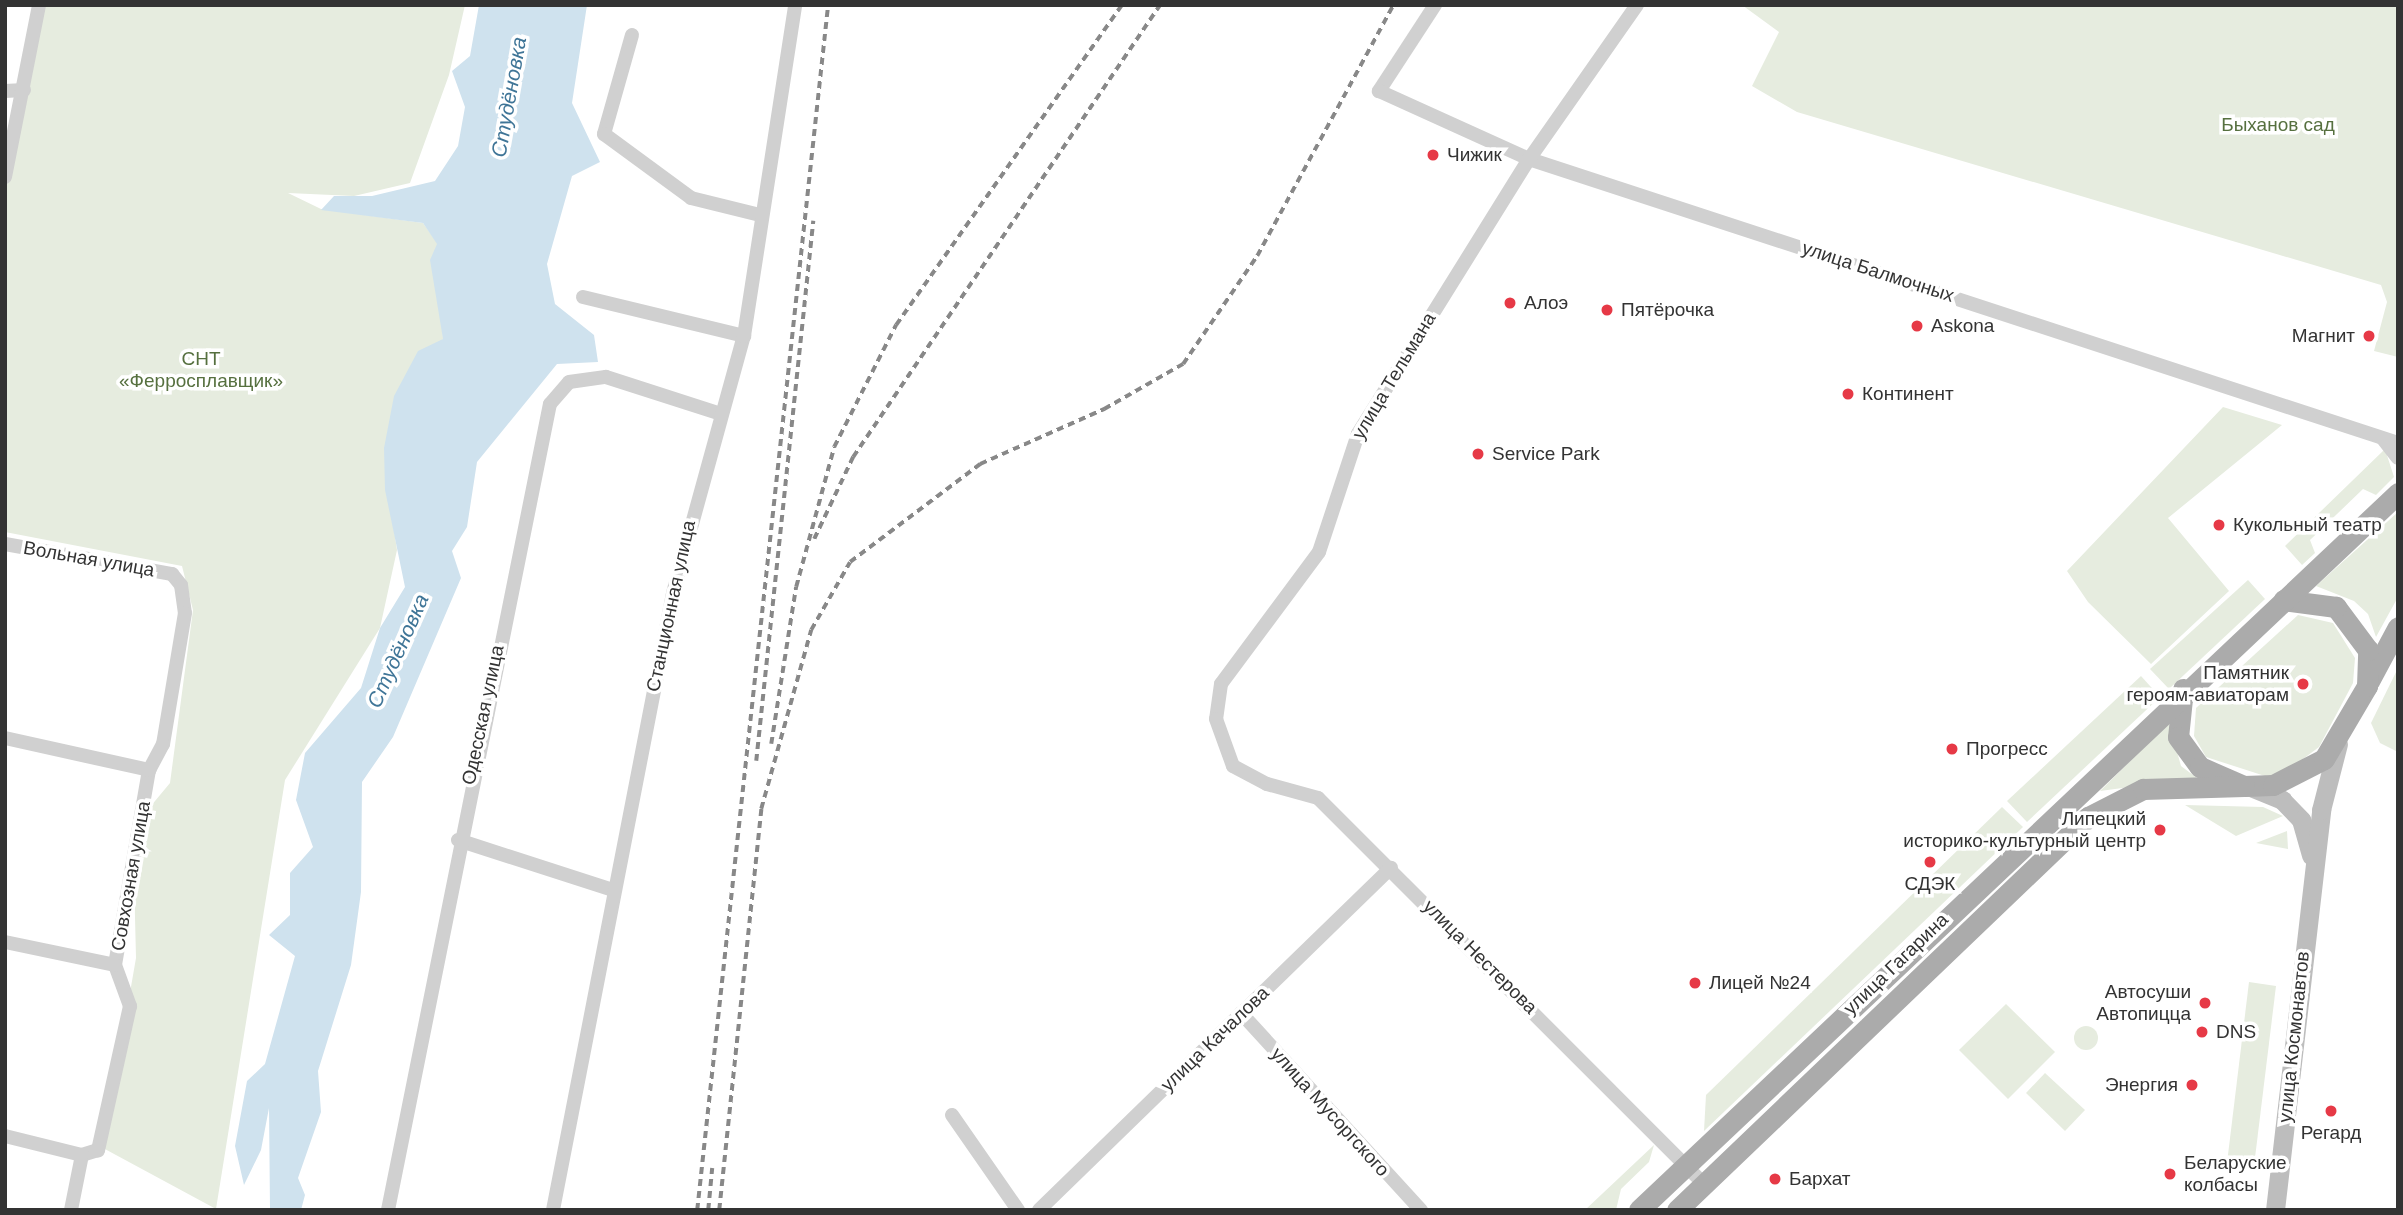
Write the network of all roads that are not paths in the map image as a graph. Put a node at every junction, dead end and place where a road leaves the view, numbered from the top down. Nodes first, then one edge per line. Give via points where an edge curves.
1 (40, 5) edge
2 (795, 5) edge
3 (1435, 5) edge
4 (1637, 5) edge
5 (632, 34) dead end
6 (24, 90) junction
7 (5, 91) edge
8 (1529, 159) junction
9 (5, 177) edge
10 (760, 215) junction
11 (583, 297) dead end
12 (744, 336) junction
13 (718, 413) junction
14 (2390, 441) edge
15 (2398, 458) edge
16 (2398, 493) edge
17 (5, 544) edge
18 (172, 574) joint
19 (2283, 600) junction
20 (2398, 627) edge
21 (2367, 686) junction
22 (2183, 689) junction
23 (5, 738) edge
24 (2338, 744) junction
25 (1233, 766) joint
26 (149, 770) junction
27 (2246, 786) junction
28 (458, 840) junction
29 (2314, 864) junction
30 (1391, 868) junction
31 (610, 889) junction
32 (5, 942) edge
33 (115, 965) junction
34 (1241, 1013) junction
35 (952, 1115) dead end
36 (5, 1136) edge
37 (82, 1155) junction
38 (1686, 1165) junction
39 (1704, 1184) junction
40 (71, 1210) edge
41 (388, 1210) edge
42 (553, 1210) edge
43 (1018, 1210) edge
44 (1039, 1210) edge
45 (1421, 1210) edge
46 (1639, 1210) edge
47 (1677, 1210) edge
48 (2275, 1210) edge

1 - 6 street
2 - 10 street, Станционная улица
3 - 8 street, улица Балмочных via 1379,91
4 - 8 street, улица Тельмана
5 - 10 street via 604,134 691,198
6 - 7 street
6 - 9 street
8 - 14 street, улица Балмочных
8 - 25 street, улица Тельмана via 1357,434 1319,552 1221,684 1217,732
10 - 12 street, Станционная улица
11 - 12 street
12 - 13 street, Станционная улица
13 - 28 street, Одесская улица via 672,393 606,377 556,390
13 - 31 street, Станционная улица
14 - 15 street
16 - 19 main road
17 - 18 street, Вольная улица
18 - 26 street, Совхозная улица via 181,586 184,613 163,744
19 - 21 main road via 2319,600 2350,619 2368,650
19 - 22 main road
20 - 21 main road
21 - 24 main road
22 - 27 main road via 2177,724 2180,747 2200,767
22 - 38 main road, улица Гагарина
23 - 26 street
24 - 27 main road via 2295,778
24 - 29 main road, улица Космонавтов via 2324,789
25 - 30 street, улица Нестерова via 1266,784 1318,798
26 - 33 street, Совхозная улица
27 - 29 main road, улица Космонавтов via 2282,800 2301,820
27 - 39 main road, улица Гагарина via 2143,789 2088,817
28 - 31 street
28 - 41 street, Одесская улица
29 - 48 main road, улица Космонавтов
30 - 34 street, улица Качалова
30 - 38 street, улица Нестерова
31 - 42 street, Станционная улица
32 - 33 street
33 - 37 street, Совхозная улица via 130,1006 98,1150
34 - 44 street, улица Качалова
34 - 45 street, улица Мусоргского
35 - 43 street
36 - 37 street
37 - 40 street, Совхозная улица
38 - 39 street, улица Нестерова
38 - 46 main road, улица Гагарина
39 - 47 main road, улица Гагарина

